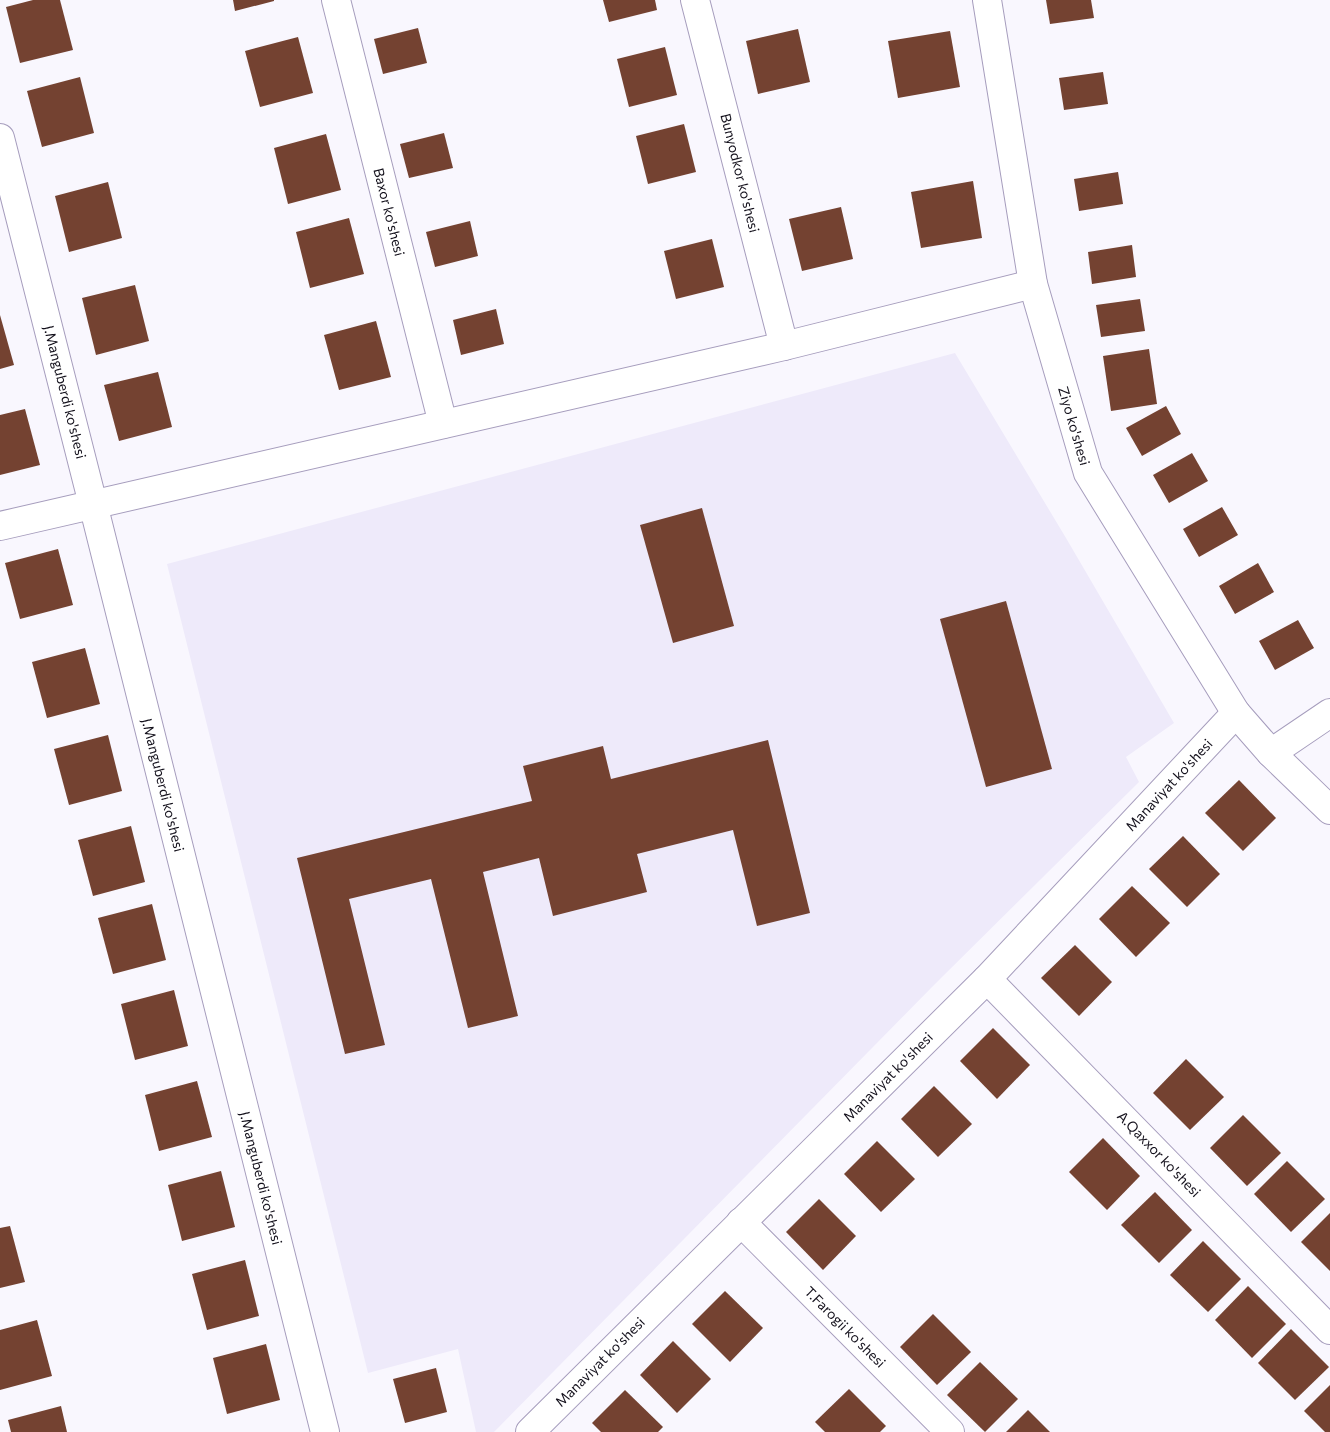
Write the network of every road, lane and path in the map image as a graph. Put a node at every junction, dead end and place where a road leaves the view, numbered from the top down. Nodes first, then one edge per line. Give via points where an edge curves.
1 (336, 0) edge
2 (695, 0) edge
3 (987, 0) edge
4 (0, 138) edge
5 (1033, 284) junction
6 (784, 346) junction
7 (443, 424) junction
8 (93, 504) junction
9 (0, 526) edge
10 (1236, 713) junction
11 (1330, 713) edge
12 (1271, 753) junction
13 (1330, 810) edge
14 (987, 979) junction
15 (741, 1222) junction
16 (1330, 1330) edge
17 (325, 1432) edge
18 (530, 1432) edge
19 (950, 1432) edge

1 - 7 street, Baxor ko'shesi
2 - 6 street, Bunyodkor ko'shesi
3 - 5 street, Ziyo ko'shesi
4 - 8 street, J.Manguberdi ko'shesi
5 - 6 street
5 - 10 street, Ziyo ko'shesi via 1088,473
6 - 7 street
7 - 8 street
8 - 9 street
8 - 17 street, J.Manguberdi ko'shesi
10 - 12 street, Ziyo ko'shesi
10 - 14 street, Manaviyat ko'shesi
11 - 12 street
12 - 13 street, Ziyo ko'shesi
14 - 15 street, Manaviyat ko'shesi
14 - 16 street, A.Qaxxor ko'shesi
15 - 18 street, Manaviyat ko'shesi
15 - 19 street, T.Farogii ko'shesi

